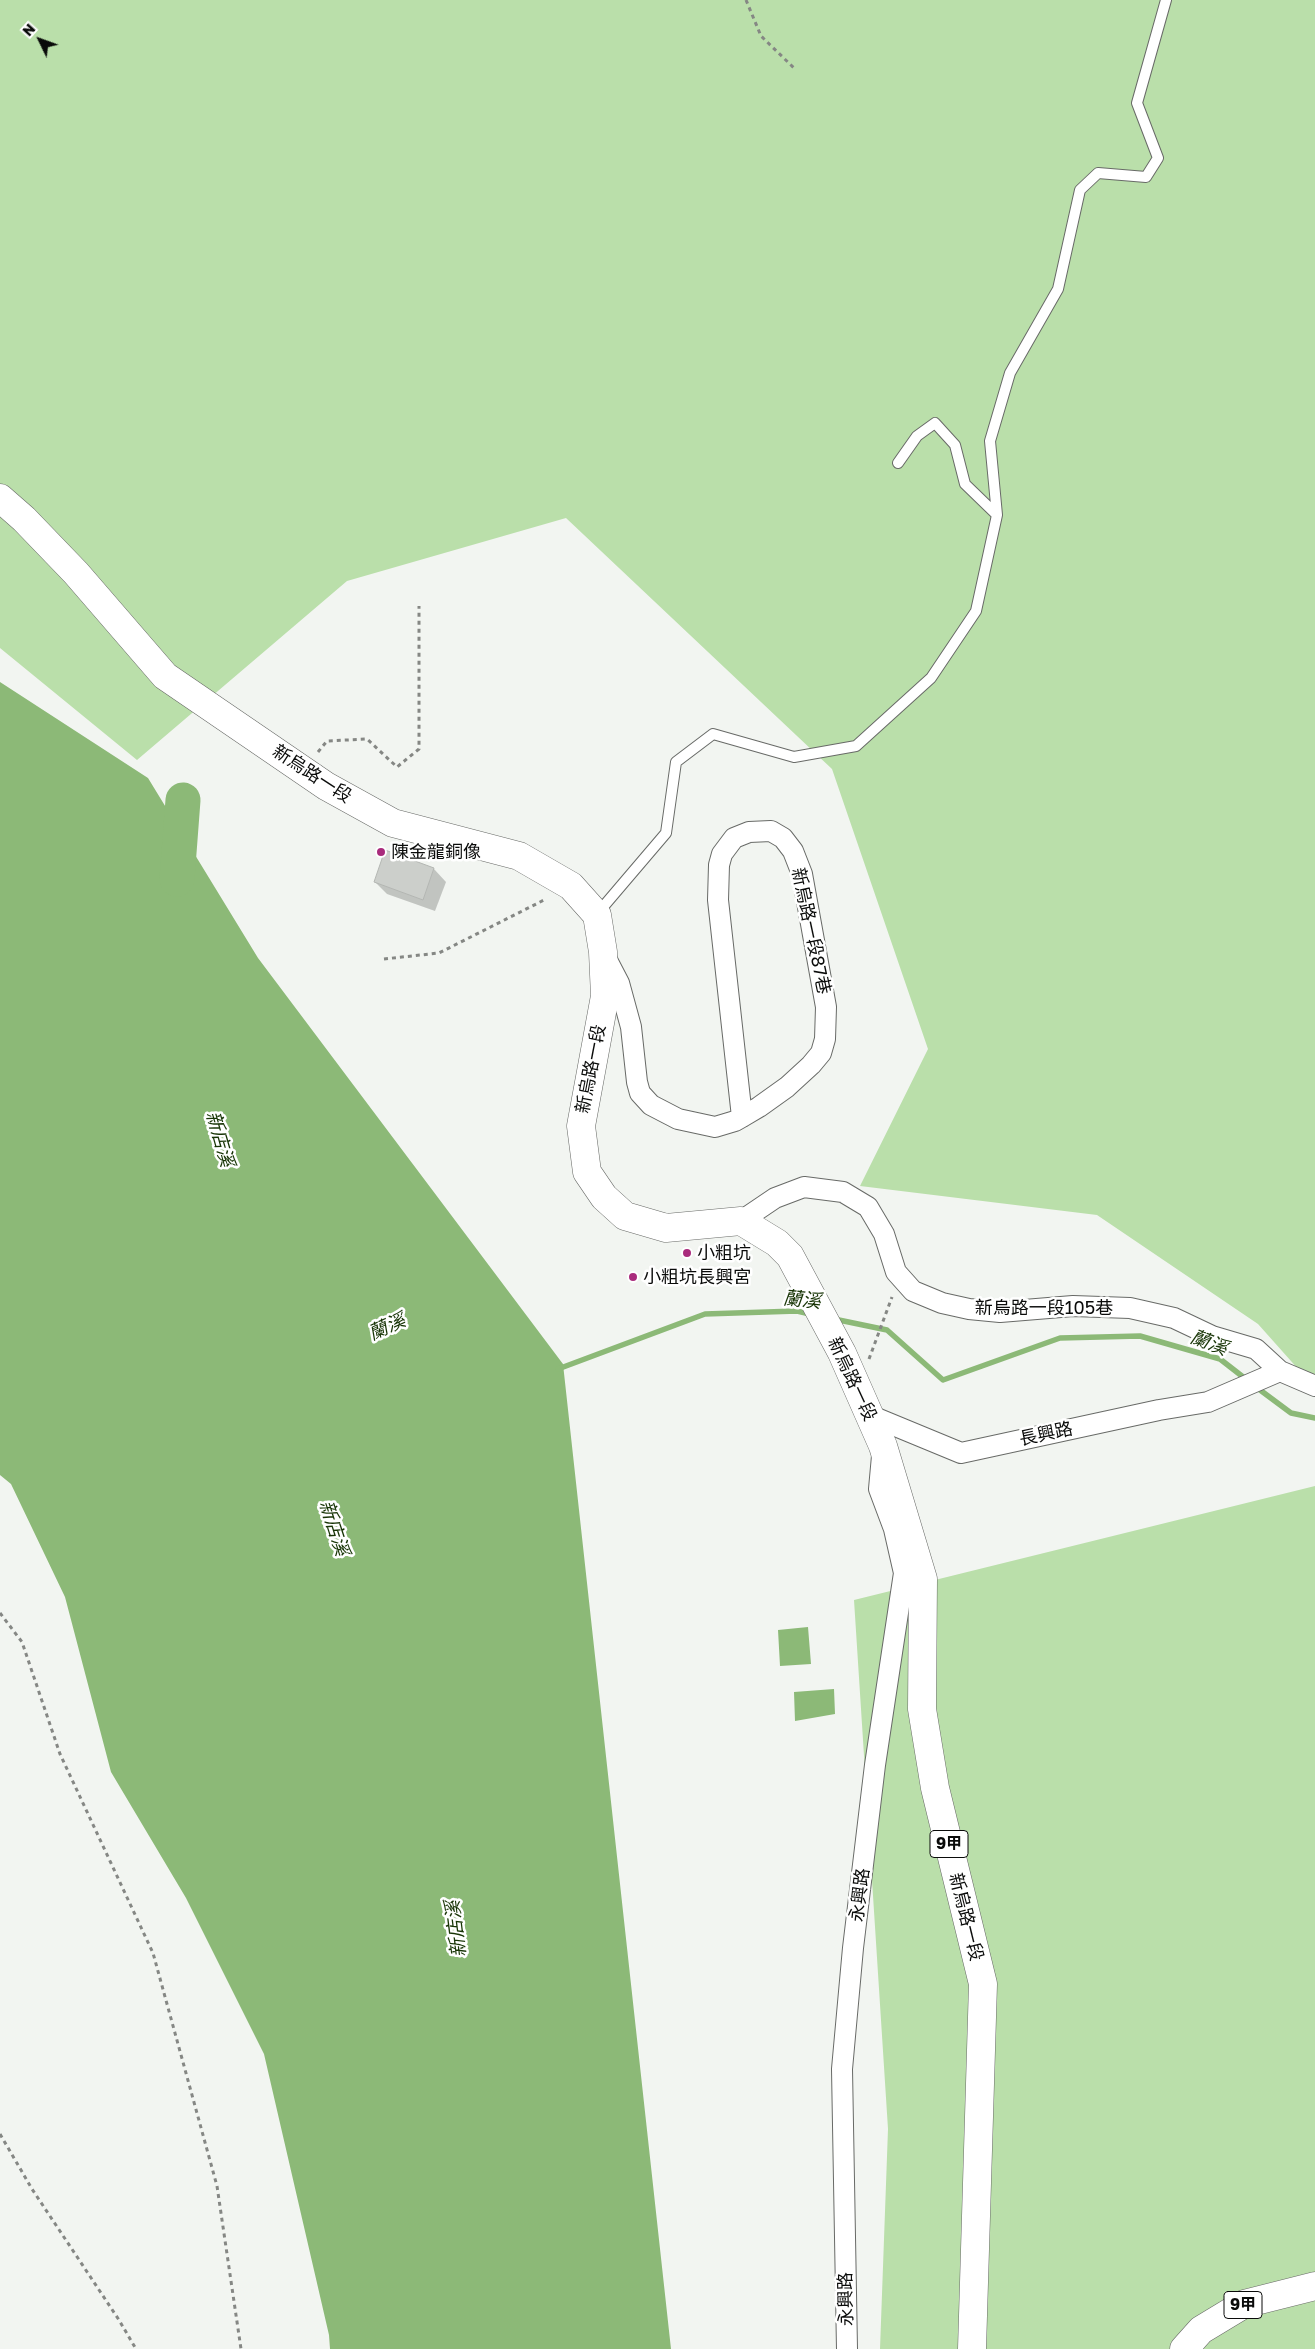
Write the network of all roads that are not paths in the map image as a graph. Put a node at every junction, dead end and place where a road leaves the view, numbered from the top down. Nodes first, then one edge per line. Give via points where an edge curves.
1 (1166, 0) edge
2 (898, 463) dead end
3 (0, 498) edge
4 (997, 515) junction
5 (597, 915) junction
6 (603, 952) junction
7 (742, 1117) junction
8 (741, 1221) junction
9 (1274, 1374) junction
10 (1315, 1386) edge
11 (869, 1416) junction
12 (883, 1446) junction
13 (1315, 2286) edge
14 (847, 2349) edge
15 (972, 2349) edge
16 (1184, 2349) edge

1 - 4 lane via 1137,103 1158,158 1146,177 1098,173 1080,190 1058,289 1010,372 990,440
2 - 4 lane via 917,436 935,423 955,446 965,484
3 - 5 main road, 新烏路一段 via 76,573 165,676 326,786 393,823 519,856 571,886
4 - 5 lane via 976,611 931,678 856,746 794,757 713,734 676,762 666,833
5 - 6 main road, 新烏路一段
6 - 7 street, 新烏路一段87巷 via 619,983 630,1027 640,1093 662,1112 698,1124 715,1127
6 - 8 main road, 新烏路一段 via 605,996 581,1126 587,1172 604,1197 625,1216 666,1228
7 - 7 street, 新烏路一段87巷 via 787,1087 811,1065 821,1054 825,1039 826,1007 802,874 793,851 783,838 771,831 749,832 734,838 722,854 719,865 718,900
8 - 9 street, 新烏路一段105巷 via 775,1198 804,1187 844,1192 868,1207 884,1234 896,1272 913,1291 942,1303 969,1309 1000,1312 1072,1306 1130,1308 1174,1318 1212,1336 1256,1349
8 - 11 main road, 新烏路一段 / 9甲 via 777,1243 790,1256 842,1353
9 - 10 street
9 - 11 street, 長興路 via 1208,1402 961,1453
11 - 12 main road, 新烏路一段 / 9甲
12 - 14 street, 永興路 via 879,1489 894,1529 904,1573 875,1765 842,2069
12 - 15 main road, 新烏路一段 / 9甲 via 923,1579 922,1709 935,1788 983,1984
13 - 16 main road, 9甲 via 1244,2304 1202,2330

